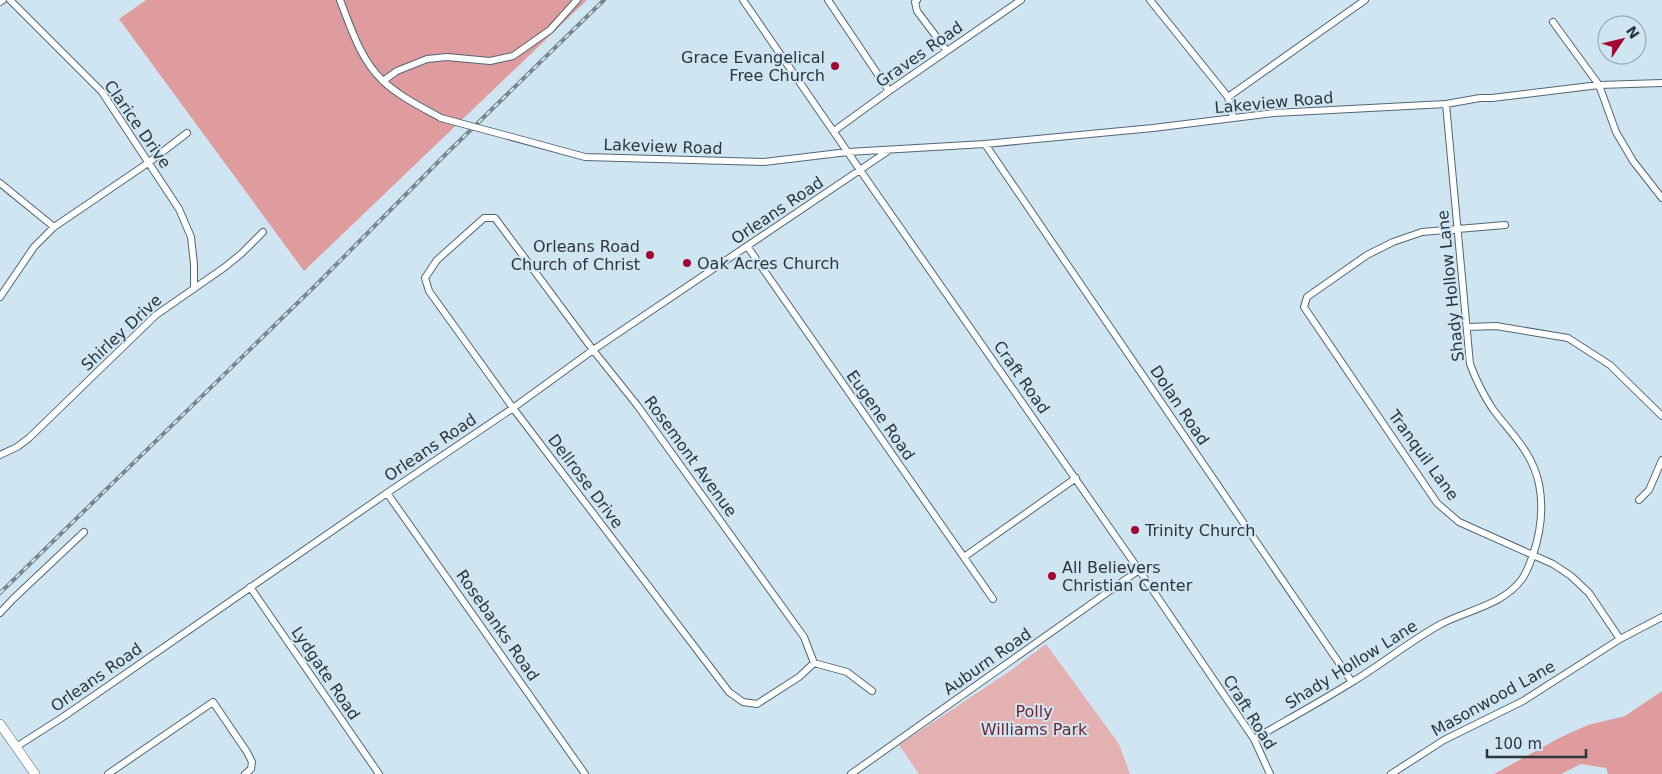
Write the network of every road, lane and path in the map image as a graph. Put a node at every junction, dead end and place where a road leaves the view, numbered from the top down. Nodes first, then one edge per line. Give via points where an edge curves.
1 (3, 0) edge
2 (10, 0) edge
3 (340, 0) edge
4 (578, 0) edge
5 (743, 0) edge
6 (828, 0) edge
7 (916, 0) edge
8 (1021, 0) edge
9 (1150, 0) edge
10 (1365, 0) edge
11 (0, 2) edge
12 (1553, 22) dead end
13 (947, 51) junction
14 (383, 81) junction
15 (1662, 83) edge
16 (1599, 86) junction
17 (889, 91) junction
18 (1228, 97) junction
19 (1446, 104) junction
20 (1233, 118) junction
21 (834, 131) junction
22 (187, 133) dead end
23 (985, 144) junction
24 (889, 150) junction
25 (848, 152) junction
26 (148, 163) junction
27 (860, 170) junction
28 (0, 183) edge
29 (1662, 198) edge
30 (495, 218) joint
31 (1505, 226) dead end
32 (54, 227) junction
33 (1458, 229) junction
34 (263, 232) dead end
35 (747, 246) junction
36 (194, 288) junction
37 (0, 297) edge
38 (1467, 327) junction
39 (593, 350) junction
40 (513, 408) junction
41 (1662, 416) edge
42 (0, 455) edge
43 (1662, 460) edge
44 (1076, 478) junction
45 (387, 493) junction
46 (1639, 500) dead end
47 (84, 532) dead end
48 (1533, 554) junction
49 (964, 557) junction
50 (1139, 570) junction
51 (250, 587) junction
52 (993, 599) dead end
53 (0, 613) edge
54 (1662, 617) edge
55 (1620, 639) junction
56 (814, 663) junction
57 (1352, 682) junction
58 (872, 692) dead end
59 (0, 724) edge
60 (1254, 739) junction
61 (16, 747) junction
62 (35, 774) edge
63 (108, 774) edge
64 (244, 774) edge
65 (379, 774) edge
66 (585, 774) edge
67 (851, 774) edge
68 (1270, 774) edge
69 (1391, 774) edge

1 - 11 street
2 - 26 street, Clarice Drive via 102,92
3 - 14 street, Lakeview Road via 356,41
4 - 14 street via 550,30 514,56 490,60 426,59
5 - 21 street, Craft Road
6 - 17 street
7 - 13 street via 917,11
8 - 13 street, Graves Road
9 - 18 street
10 - 18 street
12 - 16 street
13 - 17 street, Graves Road
14 - 25 street, Lakeview Road, bridge via 441,118 585,157 764,162
15 - 16 street, Lakeview Road
16 - 19 street, Lakeview Road
16 - 29 street via 1616,132 1633,161
17 - 21 street, Graves Road
18 - 20 street
19 - 20 street, Lakeview Road
19 - 33 street, Shady Hollow Lane
20 - 23 street, Lakeview Road
21 - 25 street, Craft Road
22 - 26 street
23 - 24 street, Lakeview Road
23 - 57 street, Dolan Road
24 - 25 street, Lakeview Road
24 - 27 street
25 - 27 street, Craft Road
26 - 32 street
26 - 36 street, Clarice Drive via 180,209 191,237
27 - 35 street, Orleans Road
27 - 44 street, Craft Road
28 - 32 street
30 - 39 street, Rosemont Avenue
30 - 40 street, Dellrose Drive via 484,218 437,260 426,278 429,291
31 - 33 street
32 - 37 street via 34,247
33 - 38 street, Shady Hollow Lane
33 - 48 street, Tranquil Lane via 1422,232 1393,242 1307,297 1304,307 1437,502 1459,522
34 - 36 street, Shirley Drive via 225,267
35 - 39 street, Orleans Road
35 - 49 street, Eugene Road
36 - 42 street, Shirley Drive via 150,320 29,438
38 - 41 street via 1496,326 1568,338 1610,365
38 - 48 street, Shady Hollow Lane via 1470,364 1479,387 1525,448 1534,466 1542,520
39 - 40 street, Orleans Road
39 - 56 street, Rosemont Avenue via 638,405 804,636
40 - 45 street, Orleans Road
40 - 56 street, Dellrose Drive via 729,692 743,702 757,704 800,677
43 - 46 street via 1649,490
44 - 49 street
44 - 50 street, Craft Road
45 - 51 street, Orleans Road
45 - 66 street, Rosebanks Road
47 - 53 street
48 - 55 street, Tranquil Lane via 1571,576 1589,593
48 - 57 street, Shady Hollow Lane via 1522,579 1507,594 1441,624
49 - 52 street, Eugene Road
50 - 60 street, Craft Road
50 - 67 street, Auburn Road
51 - 61 street, Orleans Road
51 - 65 street, Lydgate Road
54 - 55 street, Masonwood Lane
55 - 69 street, Masonwood Lane via 1523,701 1444,740
56 - 58 street via 847,672
57 - 60 street, Shady Hollow Lane
59 - 61 main road
60 - 68 street, Craft Road
61 - 62 main road
63 - 64 street via 214,702 252,762 252,769

